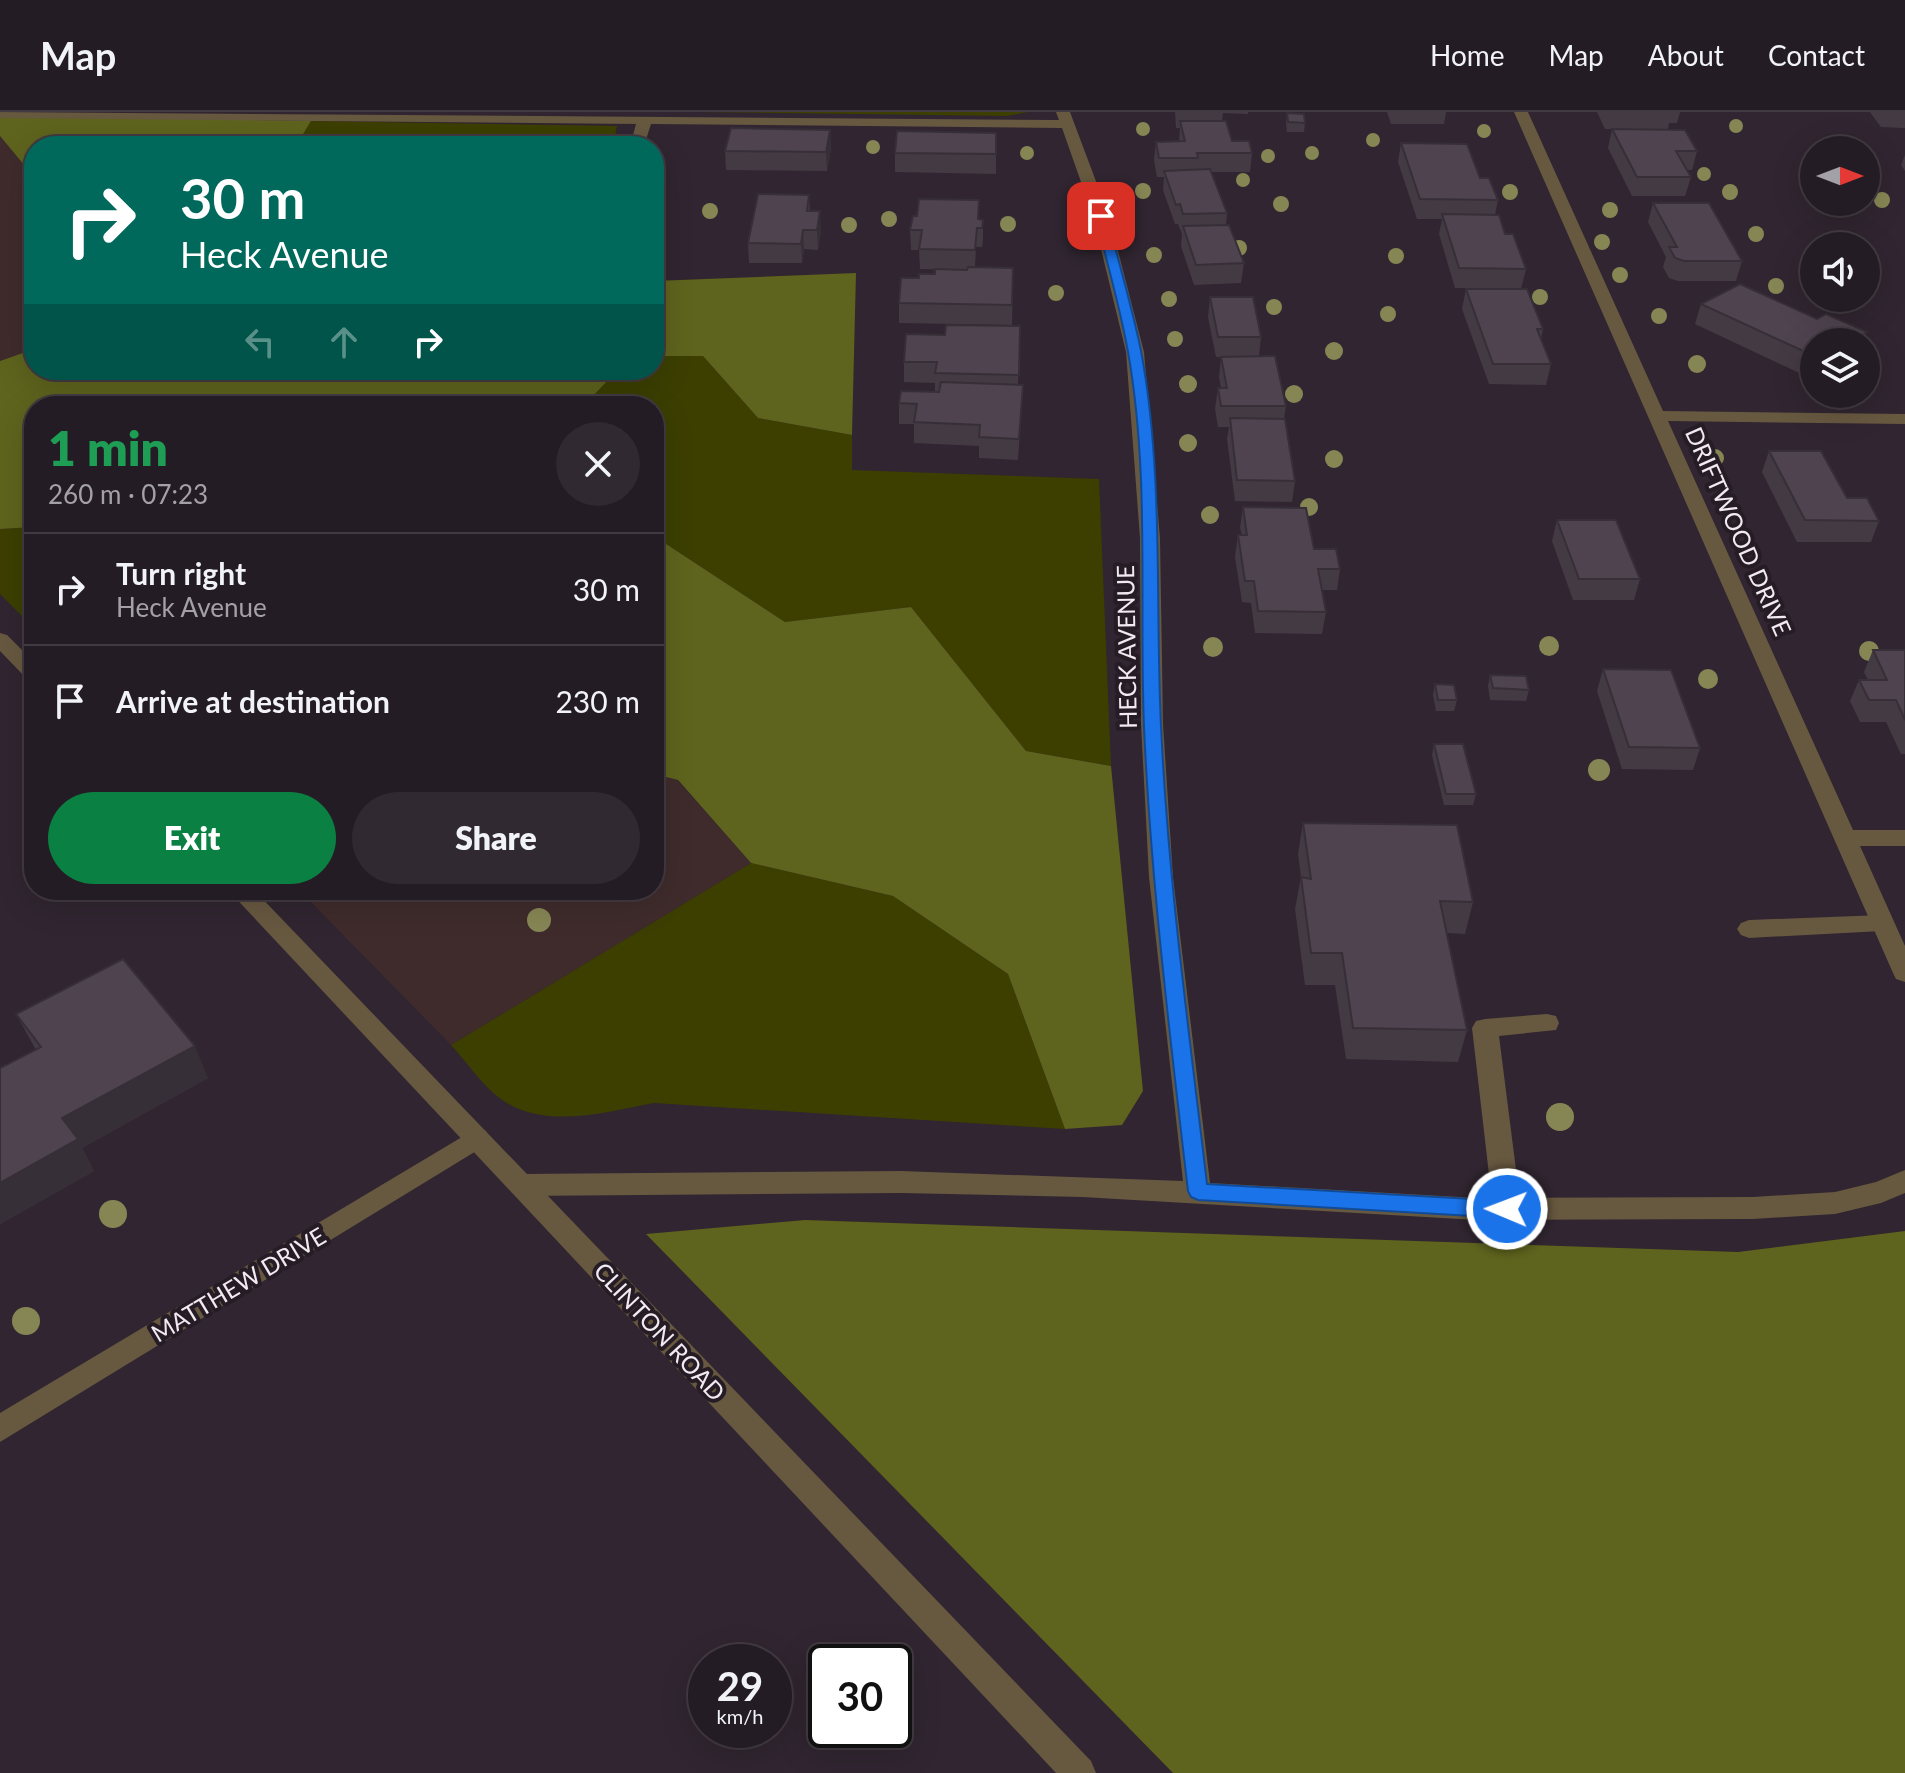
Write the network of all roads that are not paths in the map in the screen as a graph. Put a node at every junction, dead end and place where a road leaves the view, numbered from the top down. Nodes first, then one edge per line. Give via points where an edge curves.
1 (1521, 112) edge
2 (0, 114) edge
3 (542, 115) edge
4 (1065, 118) edge
5 (645, 119) junction
6 (640, 136) edge
7 (1659, 416) junction
8 (1905, 419) edge
9 (0, 639) edge
10 (24, 664) edge
11 (1847, 838) junction
12 (1905, 838) edge
13 (250, 900) edge
14 (1882, 923) junction
15 (1749, 929) dead end
16 (1905, 973) edge
17 (1547, 1023) dead end
18 (477, 1138) junction
19 (1905, 1181) edge
20 (521, 1185) junction
21 (1198, 1191) junction
22 (1507, 1209) junction
23 (0, 1429) edge
24 (1079, 1773) edge

1 - 7 street, DRIFTWOOD DRIVE
2 - 3 street
3 - 5 street
4 - 5 street
4 - 21 street, HECK AVENUE via 1101,216 1135,352 1150,538 1152,724 1161,877
5 - 6 street
7 - 8 street
7 - 11 street, DRIFTWOOD DRIVE
9 - 10 street
11 - 12 street
11 - 14 street, DRIFTWOOD DRIVE
13 - 18 street, CLINTON ROAD
14 - 15 street
14 - 16 street, DRIFTWOOD DRIVE
17 - 22 street via 1485,1028
18 - 20 street, CLINTON ROAD
18 - 23 street, MATTHEW DRIVE
19 - 22 street via 1835,1203
20 - 21 street via 901,1182
20 - 24 street, CLINTON ROAD
21 - 22 street

